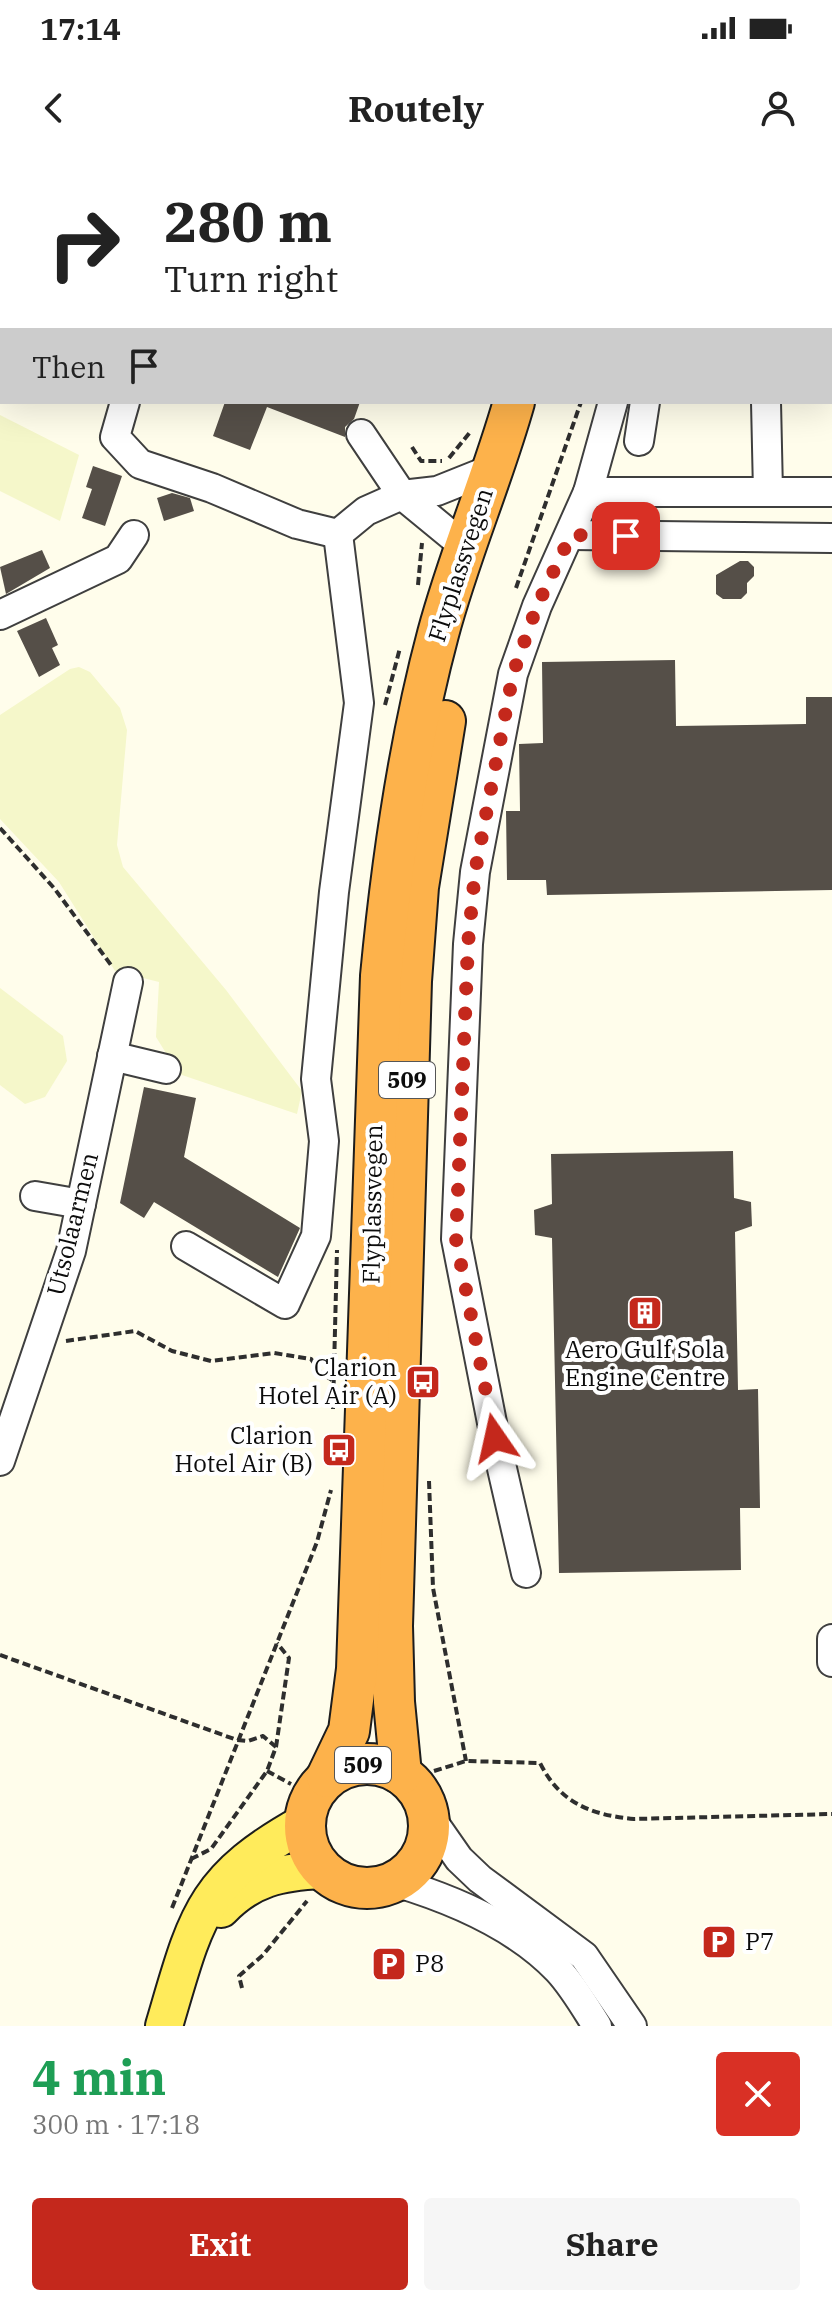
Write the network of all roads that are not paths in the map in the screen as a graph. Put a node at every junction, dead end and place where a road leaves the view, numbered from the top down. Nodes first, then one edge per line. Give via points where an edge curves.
1 (124, 404) edge
2 (513, 404) edge
3 (541, 404) edge
4 (612, 404) edge
5 (645, 404) edge
6 (766, 404) edge
7 (361, 434) dead end
8 (639, 441) dead end
9 (492, 469) junction
10 (588, 492) junction
11 (768, 492) junction
12 (832, 492) edge
13 (402, 495) junction
14 (338, 534) junction
15 (134, 535) dead end
16 (571, 535) junction
17 (832, 538) edge
18 (464, 546) junction
19 (0, 615) edge
20 (120, 973) road end
21 (112, 1056) junction
22 (166, 1069) dead end
23 (35, 1196) dead end
24 (81, 1204) junction
25 (186, 1246) dead end
26 (5, 1425) edge
27 (0, 1461) edge
28 (526, 1573) dead end
29 (832, 1639) edge
30 (832, 1662) edge
31 (418, 1772) junction
32 (309, 1780) junction
33 (429, 1816) junction
34 (304, 1823) junction
35 (395, 1882) junction
36 (315, 1884) junction
37 (193, 1940) junction
38 (164, 2026) edge
39 (597, 2026) edge
40 (632, 2026) edge

1 - 14 street via 115,437 140,464 297,524
2 - 9 highway, Flyplassvegen / 509
3 - 31 highway, Flyplassvegen / 509 via 464,643 443,730 418,887 407,1062 392,1626 394,1702
4 - 10 street
5 - 8 street
6 - 11 street
7 - 13 street
9 - 13 street via 437,491
9 - 18 highway, Flyplassvegen / 509
10 - 11 street
10 - 16 street
11 - 12 street
13 - 14 street via 366,511
13 - 18 street
14 - 25 street via 359,703 316,1079 324,1141 316,1236 285,1304
15 - 19 street via 118,559
16 - 17 street
16 - 28 street via 537,606 502,722 475,872 462,1047 456,1239
18 - 32 highway, Flyplassvegen / 509 via 418,720 390,881 381,976 357,1669 349,1731
20 - 21 street, Utsolaarmen
21 - 22 street
21 - 24 street, Utsolaarmen
23 - 24 street
24 - 26 street, Utsolaarmen via 71,1251
26 - 27 street, Utsolaarmen
29 - 30 street
31 - 32 highway, 509 via 376,1764
31 - 33 highway, 509
32 - 34 highway, 509 via 311,1798
33 - 35 highway via 427,1842 415,1865
33 - 40 street via 480,1879 584,1956
34 - 36 highway
34 - 37 main road via 243,1860 217,1886 201,1911
35 - 36 highway via 370,1889
35 - 39 street via 453,1899 525,1943 557,1969
36 - 37 main road via 264,1877 238,1892
37 - 38 main road

